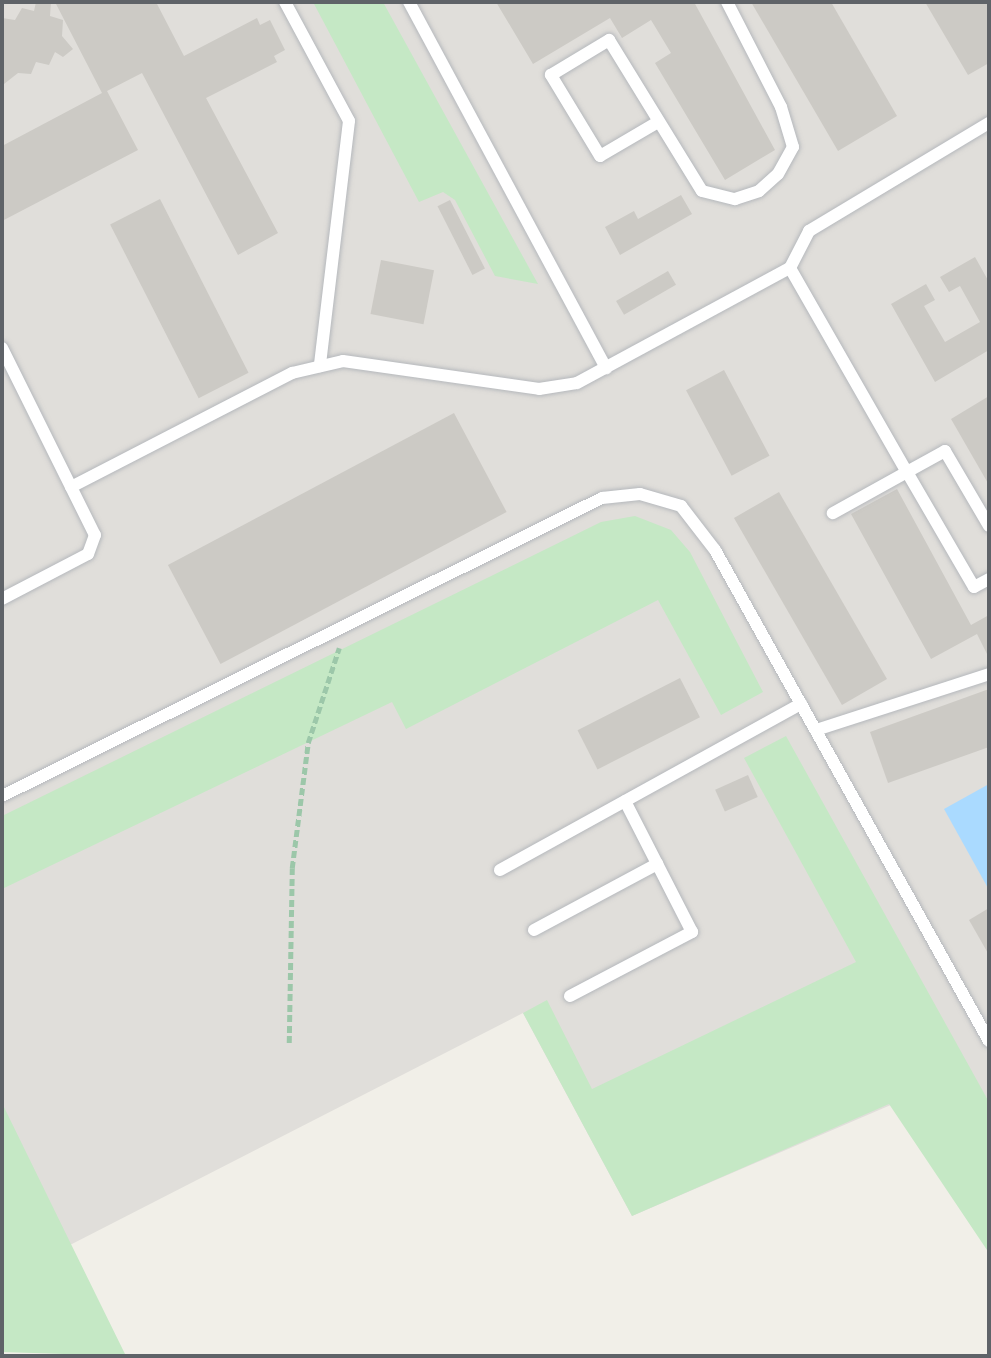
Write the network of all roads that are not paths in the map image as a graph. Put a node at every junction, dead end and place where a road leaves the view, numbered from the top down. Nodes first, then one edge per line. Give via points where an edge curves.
1 (285, 2) edge
2 (409, 2) edge
3 (727, 2) edge
4 (658, 122) junction
5 (989, 123) edge
6 (790, 268) junction
7 (2, 348) edge
8 (320, 366) junction
9 (606, 368) junction
10 (907, 472) junction
11 (71, 487) junction
12 (833, 513) dead end
13 (989, 526) edge
14 (989, 579) edge
15 (2, 598) edge
16 (989, 674) edge
17 (801, 704) junction
18 (816, 730) junction
19 (2, 796) edge
20 (625, 801) junction
21 (657, 864) junction
22 (500, 870) dead end
23 (534, 930) dead end
24 (570, 996) dead end
25 (989, 1041) edge

1 - 8 lane via 349,121
2 - 9 lane
3 - 4 lane via 781,107 793,148 759,191 717,198 690,178
4 - 4 lane via 609,40 551,75 600,156
5 - 6 lane via 809,231
6 - 9 lane
6 - 10 lane
7 - 11 lane
8 - 9 lane via 343,360 539,389 577,383
8 - 11 lane via 292,373
10 - 12 lane
10 - 13 lane via 945,451
10 - 14 lane via 974,587
11 - 15 lane via 95,535 88,554
16 - 18 lane
17 - 18 lane
17 - 19 lane via 715,550 681,506 640,494 602,498
17 - 20 lane
18 - 25 lane
20 - 21 lane
20 - 22 lane
21 - 23 lane
21 - 24 lane via 692,932

